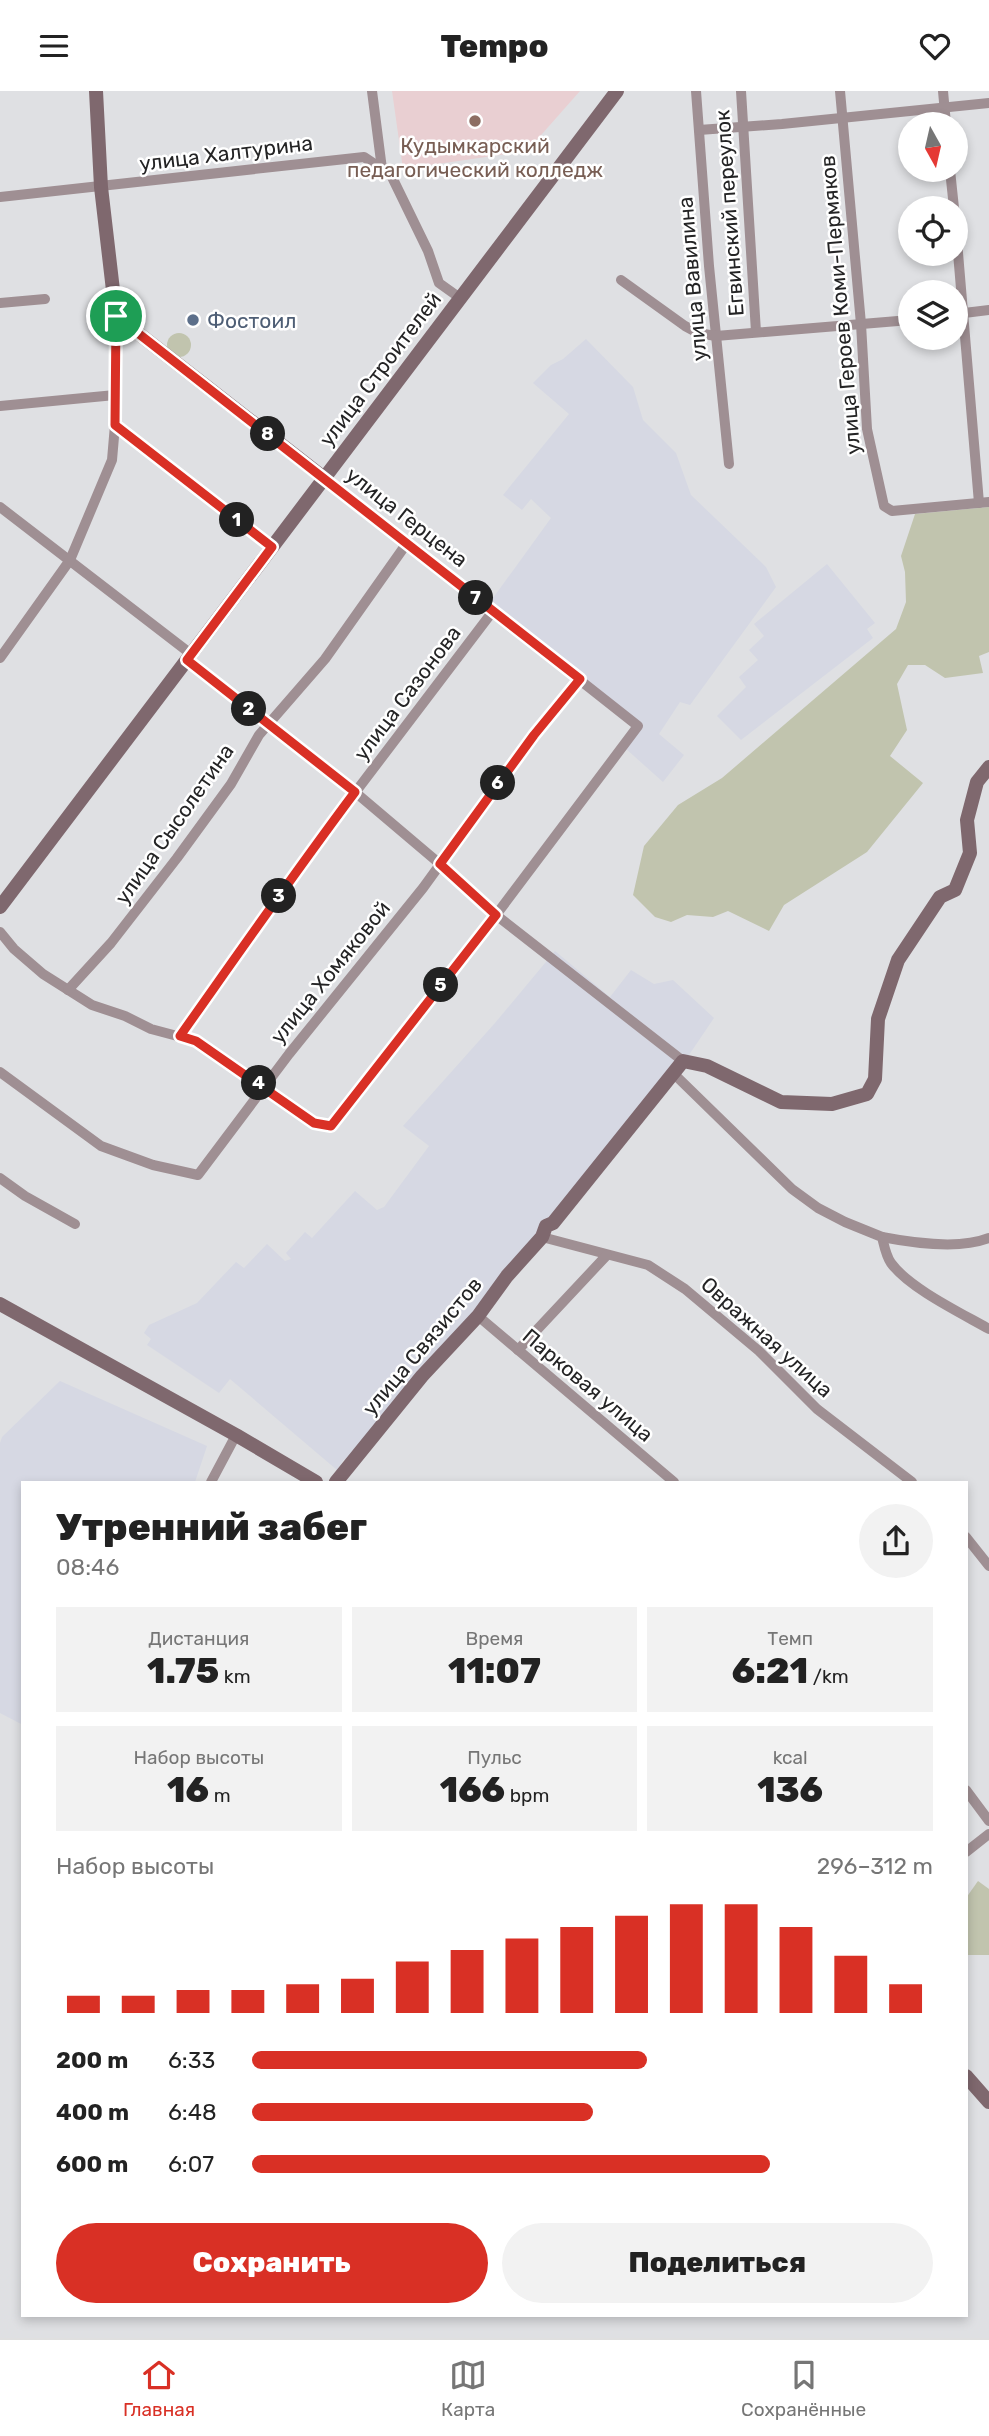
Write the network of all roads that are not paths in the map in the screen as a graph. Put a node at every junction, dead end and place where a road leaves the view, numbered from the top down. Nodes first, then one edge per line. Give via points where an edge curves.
1 (96, 91) edge
2 (373, 91) edge
3 (617, 91) edge
4 (696, 91) edge
5 (741, 91) edge
6 (840, 91) edge
7 (943, 91) edge
8 (989, 103) edge
9 (944, 107) junction
10 (945, 112) edge
11 (843, 118) junction
12 (744, 127) junction
13 (699, 130) junction
14 (382, 169) junction
15 (101, 187) junction
16 (0, 197) edge
17 (621, 280) dead end
18 (460, 298) junction
19 (46, 299) dead end
20 (0, 303) edge
21 (989, 310) edge
22 (968, 313) edge
23 (116, 316) junction
24 (898, 321) edge
25 (861, 324) junction
26 (756, 332) junction
27 (716, 336) junction
28 (964, 350) edge
29 (116, 395) junction
30 (0, 406) edge
31 (115, 425) junction
32 (729, 464) dead end
33 (324, 478) junction
34 (984, 503) edge
35 (0, 507) edge
36 (407, 543) junction
37 (272, 547) junction
38 (70, 560) junction
39 (493, 611) junction
40 (189, 657) junction
41 (0, 658) edge
42 (580, 679) junction
43 (268, 724) junction
44 (989, 767) edge
45 (355, 792) junction
46 (440, 864) junction
47 (3, 897) edge
48 (496, 915) junction
49 (0, 932) edge
50 (68, 990) junction
51 (180, 1036) junction
52 (683, 1061) junction
53 (0, 1072) edge
54 (673, 1073) junction
55 (264, 1086) junction
56 (0, 1178) edge
57 (75, 1223) dead end
58 (542, 1237) junction
59 (882, 1237) junction
60 (989, 1238) edge
61 (607, 1255) junction
62 (0, 1304) edge
63 (478, 1316) junction
64 (989, 1329) edge
65 (518, 1350) junction
66 (236, 1435) junction
67 (212, 1481) edge
68 (314, 1481) edge
69 (337, 1481) edge
70 (673, 1481) edge
71 (911, 1481) edge
72 (968, 1540) edge
73 (989, 1566) edge
74 (968, 1793) edge
75 (989, 1821) edge
76 (989, 1834) edge
77 (968, 1850) edge
78 (968, 2078) edge
79 (989, 2102) edge

1 - 15 street
2 - 14 street
3 - 18 street, улица Строителей
4 - 13 street, улица Вавилина
5 - 12 street, Егвинский переулок
6 - 11 street, улица Героев Коми-Пермяков
7 - 9 street
8 - 9 street
9 - 10 street
9 - 11 street
11 - 12 street
11 - 25 street, улица Героев Коми-Пермяков
12 - 13 street
12 - 26 street, Егвинский переулок
13 - 27 street, улица Вавилина
14 - 15 street, улица Халтурина via 364,157
14 - 18 street via 391,175 439,283
15 - 16 street, улица Халтурина
15 - 23 street
17 - 27 street via 685,326
18 - 33 street, улица Строителей
19 - 20 street
21 - 22 street
23 - 29 street
23 - 33 street, улица Герцена
24 - 25 street
25 - 26 street
25 - 34 street, улица Героев Коми-Пермяков via 867,429 884,506 892,511
26 - 27 street
27 - 32 street, улица Вавилина
28 - 34 street
29 - 30 street
29 - 31 street
31 - 37 street
31 - 38 street via 112,460
33 - 36 street, улица Герцена
33 - 37 street, улица Строителей
35 - 38 street
36 - 39 street, улица Герцена
36 - 43 street, улица Сысолетина via 325,659
37 - 40 street, улица Строителей
38 - 40 street
38 - 41 street
39 - 42 street, улица Герцена
39 - 45 street, улица Сазонова
40 - 43 street
40 - 47 street, улица Строителей
42 - 46 street, улица Хомяковой
42 - 48 street, улица Герцена via 638,726
43 - 45 street
43 - 50 street, улица Сысолетина via 177,858
44 - 52 street via 977,782 967,820 970,853 955,890 940,897 898,960 878,1019 875,1079 867,1094 832,1104 780,1102 707,1066
45 - 46 street
45 - 51 street, улица Сазонова
46 - 48 street
46 - 55 street, улица Хомяковой
48 - 52 street
48 - 55 street via 331,1126 314,1123
49 - 50 street via 43,974
50 - 51 street via 92,1005
51 - 55 street via 196,1041
52 - 54 street, улица Связистов
53 - 55 street, улица Хомяковой via 101,1146 198,1175
54 - 58 street, улица Связистов via 546,1226
54 - 59 street via 792,1189 845,1222
56 - 57 street
58 - 61 street, Овражная улица
58 - 63 street, улица Связистов
59 - 60 street via 915,1243 976,1243
59 - 64 street via 888,1261 899,1273
61 - 65 street
61 - 71 street, Овражная улица via 648,1265 685,1289 759,1351 817,1409
62 - 66 street
63 - 65 street, Парковая улица
63 - 69 street, улица Связистов via 422,1376
65 - 70 street, Парковая улица
66 - 67 street
66 - 68 street
72 - 73 street
74 - 75 street
76 - 77 street
78 - 79 street

